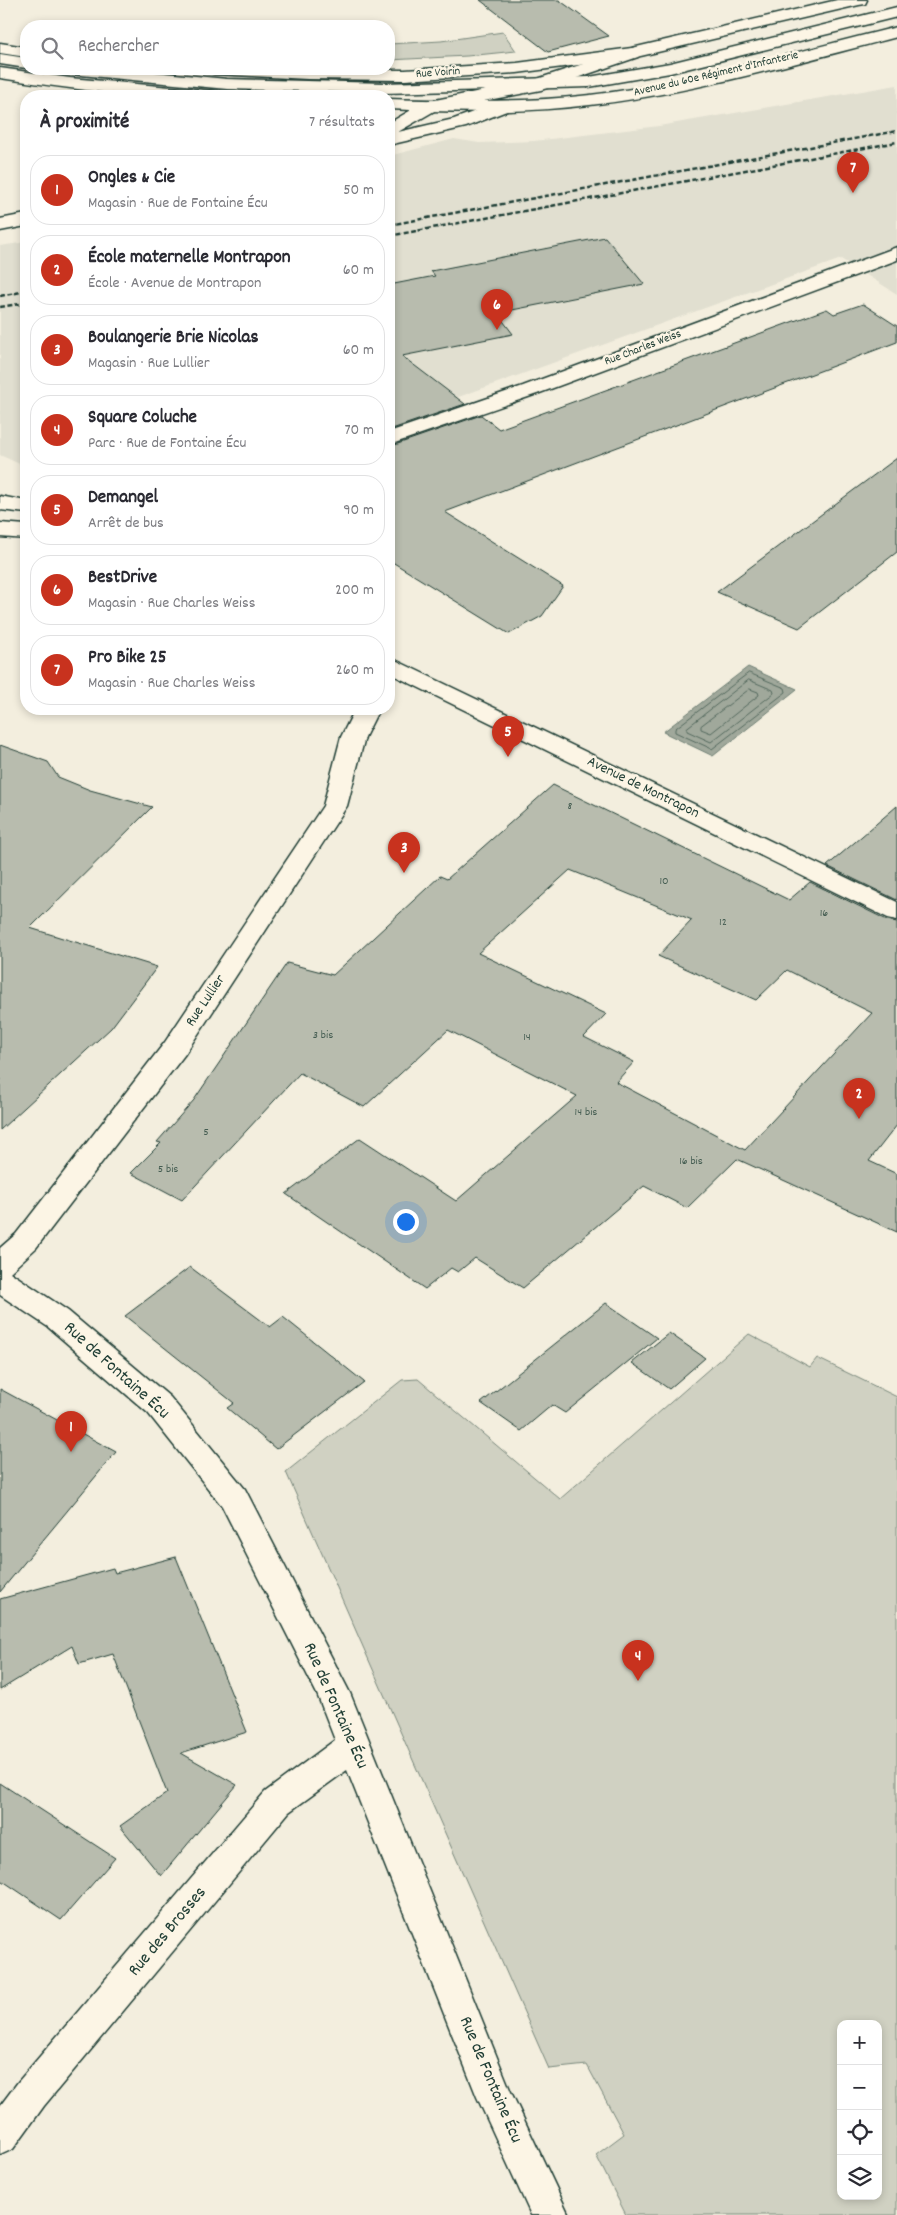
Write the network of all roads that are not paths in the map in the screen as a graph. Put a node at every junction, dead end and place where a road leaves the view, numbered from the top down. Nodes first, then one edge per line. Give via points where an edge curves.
1 (859, 0) edge
2 (897, 12) edge
3 (897, 32) edge
4 (0, 48) edge
5 (20, 51) edge
6 (632, 53) junction
7 (0, 59) edge
8 (20, 62) edge
9 (0, 73) edge
10 (137, 75) edge
11 (395, 75) edge
12 (534, 86) junction
13 (148, 90) edge
14 (395, 104) edge
15 (431, 106) junction
16 (503, 106) junction
17 (395, 127) edge
18 (395, 139) edge
19 (20, 221) edge
20 (0, 225) edge
21 (897, 253) edge
22 (395, 437) edge
23 (0, 503) edge
24 (20, 506) edge
25 (0, 530) edge
26 (20, 532) edge
27 (395, 667) edge
28 (364, 715) edge
29 (897, 912) edge
30 (0, 1265) edge
31 (0, 1280) edge
32 (353, 1746) junction
33 (0, 2137) edge
34 (550, 2215) edge

1 - 6 street, Avenue du 60e Régiment d'Infanterie
2 - 12 street, Avenue du 60e Régiment d'Infanterie via 670,68 589,82
3 - 16 street, Avenue du 60e Régiment d'Infanterie via 656,90 590,100
4 - 5 street
6 - 11 street, Rue Voirin via 517,68
6 - 12 street, Avenue du 60e Régiment d'Infanterie
7 - 8 street
9 - 13 street
10 - 12 street via 237,84 385,88
12 - 15 street, Avenue du 60e Régiment d'Infanterie
14 - 15 street
15 - 16 street
15 - 17 street, Avenue du 60e Régiment d'Infanterie
16 - 18 street, Avenue du 60e Régiment d'Infanterie via 460,123
19 - 20 street
21 - 22 street, Rue Charles Weiss
23 - 24 street
25 - 26 street
27 - 29 street, Avenue de Montrapon
28 - 30 street, Rue Lullier via 353,737 335,806 301,858 175,1048 26,1241
31 - 32 street, Rue de Fontaine Écu via 58,1319 159,1405 234,1498 333,1692
32 - 33 street, Rue des Brosses via 277,1802 32,2094
32 - 34 street, Rue de Fontaine Écu via 495,2097

